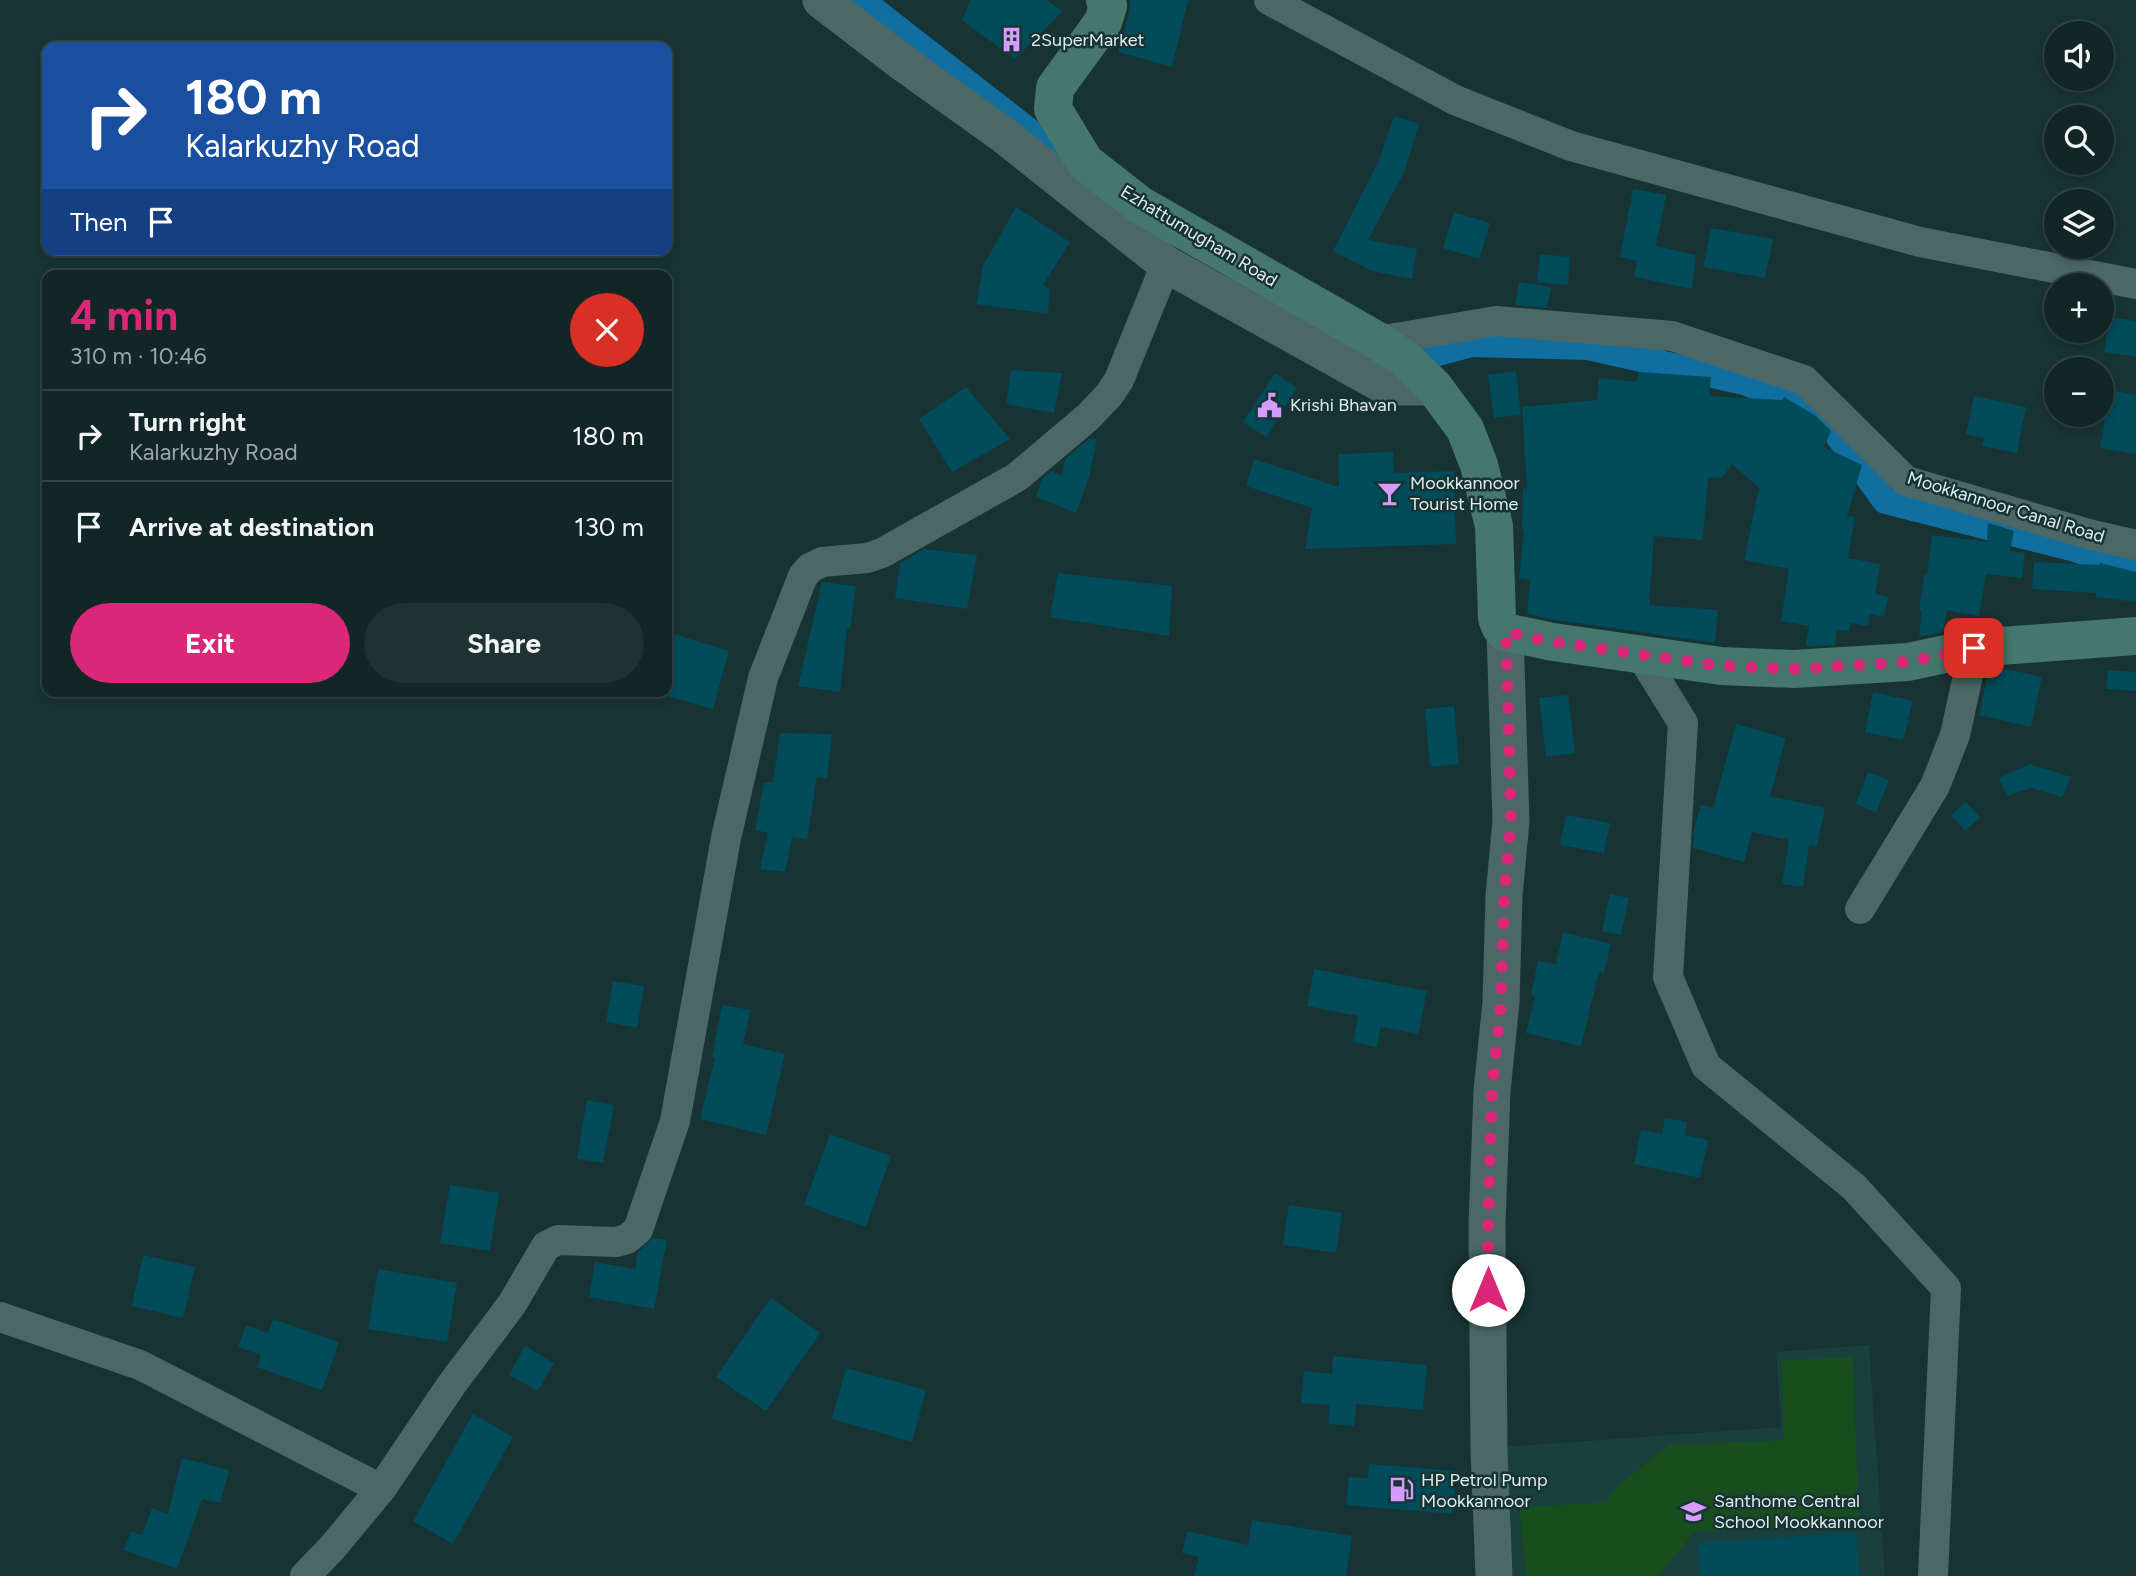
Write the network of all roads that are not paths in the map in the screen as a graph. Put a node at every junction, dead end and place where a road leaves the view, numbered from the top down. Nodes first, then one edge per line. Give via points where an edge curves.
1 (821, 0) edge
2 (1105, 0) edge
3 (1269, 0) edge
4 (1166, 264) junction
5 (2136, 285) edge
6 (1407, 363) junction
7 (2136, 545) edge
8 (1506, 632) junction
9 (2136, 636) edge
10 (1974, 648) junction
11 (1641, 655) junction
12 (1860, 909) dead end
13 (0, 1317) edge
14 (381, 1489) junction
15 (305, 1576) edge
16 (1494, 1576) edge
17 (1933, 1576) edge

1 - 4 street via 1005,136
2 - 6 main road, Ezhattumugham Road via 1108,6 1103,22 1055,88 1053,99 1053,109 1085,162 1140,205
3 - 5 street via 1455,100 1571,146 1920,242
4 - 6 street via 1387,387
4 - 14 street via 1123,372 1088,417 1017,477 897,546 867,558 822,562 803,576 763,678 726,838 675,1121 638,1230 616,1242 558,1240 546,1246 512,1304
6 - 7 street, Mookkannoor Canal Road via 1496,321 1672,336 1804,380 1906,481
6 - 8 main road via 1465,429 1479,465 1494,526 1497,618
8 - 11 main road
8 - 16 street via 1511,821 1492,1091 1488,1224
9 - 10 main road
10 - 11 main road via 1908,662 1794,669 1721,666
10 - 12 street via 1955,735 1935,786
11 - 17 street via 1683,723 1668,977 1706,1066 1854,1187 1946,1287
13 - 14 street via 140,1365
14 - 15 street

